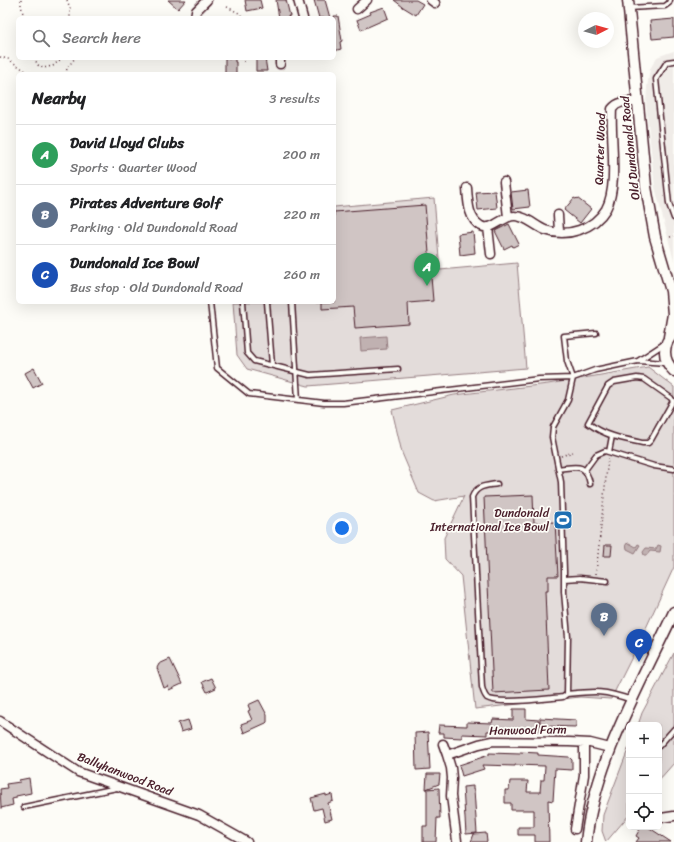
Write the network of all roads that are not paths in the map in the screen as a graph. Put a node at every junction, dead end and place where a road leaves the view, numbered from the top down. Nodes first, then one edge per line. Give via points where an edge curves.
1 (207, 0) edge
2 (298, 0) edge
3 (367, 0) edge
4 (670, 0) edge
5 (629, 4) edge
6 (357, 9) dead end
7 (195, 16) edge
8 (302, 16) edge
9 (674, 61) edge
10 (638, 102) junction
11 (504, 182) dead end
12 (467, 188) dead end
13 (558, 215) dead end
14 (508, 217) junction
15 (674, 218) edge
16 (488, 227) junction
17 (559, 232) junction
18 (491, 254) dead end
19 (673, 293) edge
20 (210, 304) edge
21 (243, 304) edge
22 (267, 304) edge
23 (292, 304) edge
24 (596, 332) dead end
25 (670, 337) edge
26 (638, 361) junction
27 (667, 363) junction
28 (272, 365) junction
29 (398, 370) dead end
30 (297, 371) junction
31 (674, 371) edge
32 (574, 378) junction
33 (298, 400) junction
34 (612, 436) junction
35 (609, 452) junction
36 (558, 469) junction
37 (674, 469) edge
38 (585, 470) junction
39 (497, 484) dead end
40 (590, 484) dead end
41 (564, 579) junction
42 (607, 581) dead end
43 (674, 612) edge
44 (567, 694) junction
45 (632, 701) junction
46 (0, 721) edge
47 (674, 729) edge
48 (584, 743) junction
49 (662, 743) edge
50 (443, 744) dead end
51 (610, 748) junction
52 (447, 755) junction
53 (121, 787) junction
54 (24, 807) dead end
55 (674, 816) edge
56 (662, 818) edge
57 (588, 826) junction
58 (575, 828) dead end
59 (456, 841) dead end
60 (247, 842) edge
61 (586, 842) edge
62 (594, 842) edge

1 - 7 street via 196,11
2 - 8 street
3 - 6 street
4 - 5 lane via 665,6
5 - 10 street, Old Dundonald Road
9 - 15 lane via 667,62 656,79 669,204
10 - 17 street, Quarter Wood via 622,102 612,109 613,168 610,198 606,209 597,220 583,230
10 - 19 street, Old Dundonald Road via 646,187 655,238
11 - 14 street
12 - 16 street via 469,211 475,221 481,226
13 - 17 street
14 - 16 street
14 - 17 street, Quarter Wood via 514,215 545,230
16 - 18 street
19 - 25 street, Old Dundonald Road
20 - 33 lane via 217,368 249,394
21 - 28 lane via 247,353 254,361
22 - 28 lane
23 - 30 lane
24 - 32 lane via 564,336 567,361
25 - 26 lane
25 - 27 street, Old Dundonald Road via 664,355
26 - 27 lane
26 - 32 lane via 595,370
27 - 31 street
28 - 30 lane
29 - 30 lane via 310,375
30 - 33 lane
32 - 33 lane via 539,379 343,403
32 - 36 lane via 568,400 553,427 552,437
34 - 34 lane via 598,431 588,423 608,386 614,382 644,379 673,401 648,443
34 - 35 lane
35 - 37 lane via 654,466
35 - 38 lane via 596,455
36 - 38 lane via 579,467
36 - 41 lane
38 - 40 lane
39 - 44 lane via 480,488 472,497 482,686 485,695 489,699 503,701 563,697
41 - 42 lane
41 - 44 lane via 568,637
43 - 45 street
44 - 45 lane via 603,692
45 - 51 street
46 - 53 street, Ballyhanwood Road via 78,772
47 - 49 lane
48 - 51 street, Hanwood Farm
48 - 52 street, Hanwood Farm via 493,741
48 - 58 street via 584,775
50 - 52 street
51 - 57 street
52 - 59 street via 451,768 450,796
53 - 54 lane
53 - 60 street, Ballyhanwood Road via 199,815
55 - 56 street
57 - 61 street
57 - 62 street

